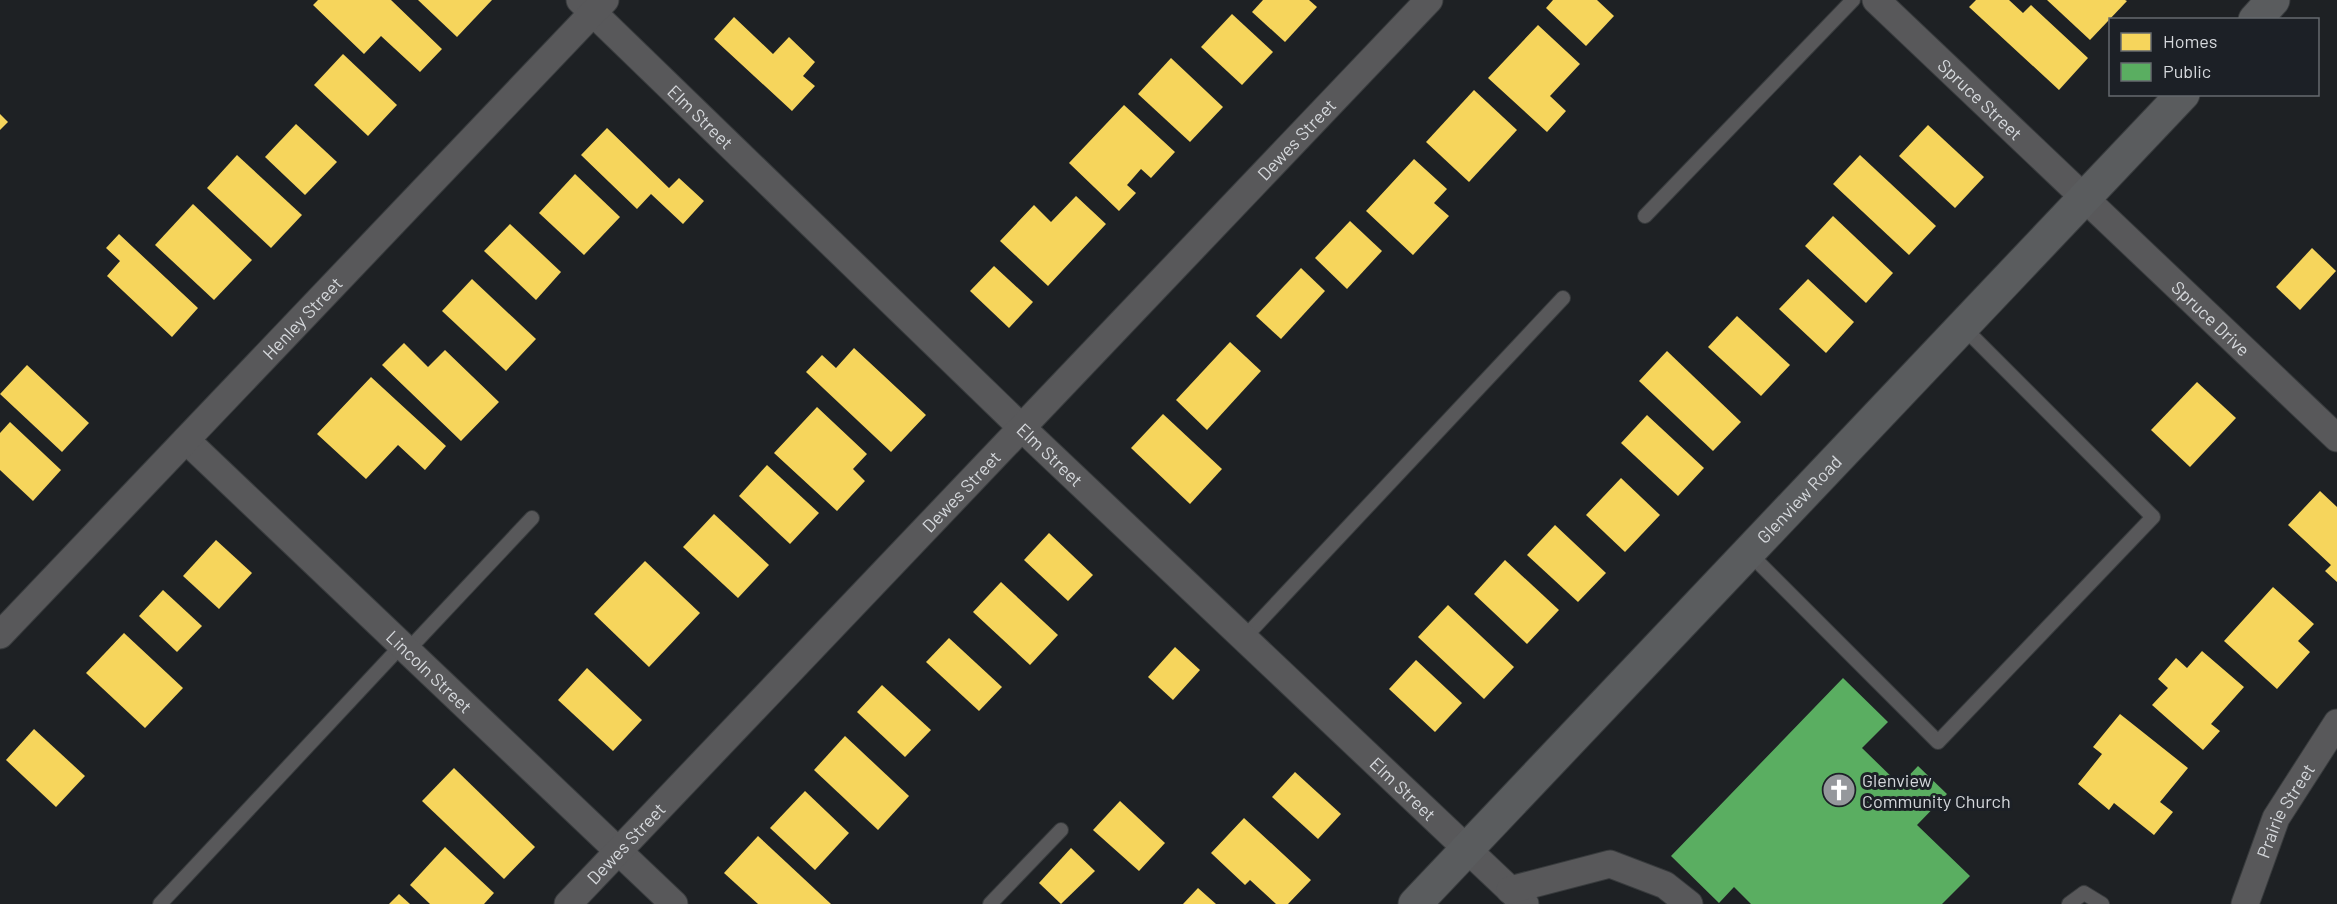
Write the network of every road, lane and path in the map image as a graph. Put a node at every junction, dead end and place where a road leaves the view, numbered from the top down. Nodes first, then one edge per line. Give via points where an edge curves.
1 (1429, 0) edge
2 (1853, 0) edge
3 (1876, 0) edge
4 (2273, 0) edge
5 (593, 4) edge
6 (2257, 18) edge
7 (2181, 96) edge
8 (2083, 199) junction
9 (1645, 216) dead end
10 (1563, 298) dead end
11 (1962, 326) junction
12 (1022, 428) junction
13 (2337, 438) edge
14 (186, 440) junction
15 (532, 518) dead end
16 (1748, 552) junction
17 (0, 635) edge
18 (1244, 638) junction
19 (405, 648) junction
20 (2337, 723) edge
21 (1061, 830) dead end
22 (1467, 849) junction
23 (619, 851) junction
24 (1517, 897) edge
25 (160, 904) edge
26 (568, 904) edge
27 (674, 904) edge
28 (990, 904) edge
29 (1415, 904) edge
30 (1689, 904) edge
31 (2069, 904) edge
32 (2102, 904) edge
33 (2245, 904) edge

1 - 12 street, Dewes Street
2 - 9 lane
3 - 8 street, Spruce Street
4 - 6 main road
5 - 12 street, Elm Street
5 - 14 street, Henley Street
7 - 8 main road, Glenview Road
8 - 11 main road, Glenview Road
8 - 13 street, Spruce Drive
10 - 18 lane
11 - 16 main road, Glenview Road
11 - 16 lane via 2153,517 1938,742
12 - 18 street, Elm Street
12 - 23 street, Dewes Street
14 - 17 street, Henley Street
14 - 19 street, Lincoln Street
15 - 19 lane
16 - 22 main road, Glenview Road
18 - 22 street, Elm Street
19 - 23 street, Lincoln Street
19 - 25 lane
20 - 33 street, Prairie Street via 2276,818
21 - 28 lane
22 - 24 street, Elm Street
22 - 29 main road, Glenview Road
23 - 26 street, Dewes Street
23 - 27 street, Lincoln Street
24 - 30 street via 1610,864 1665,885
31 - 32 lane via 2084,893

